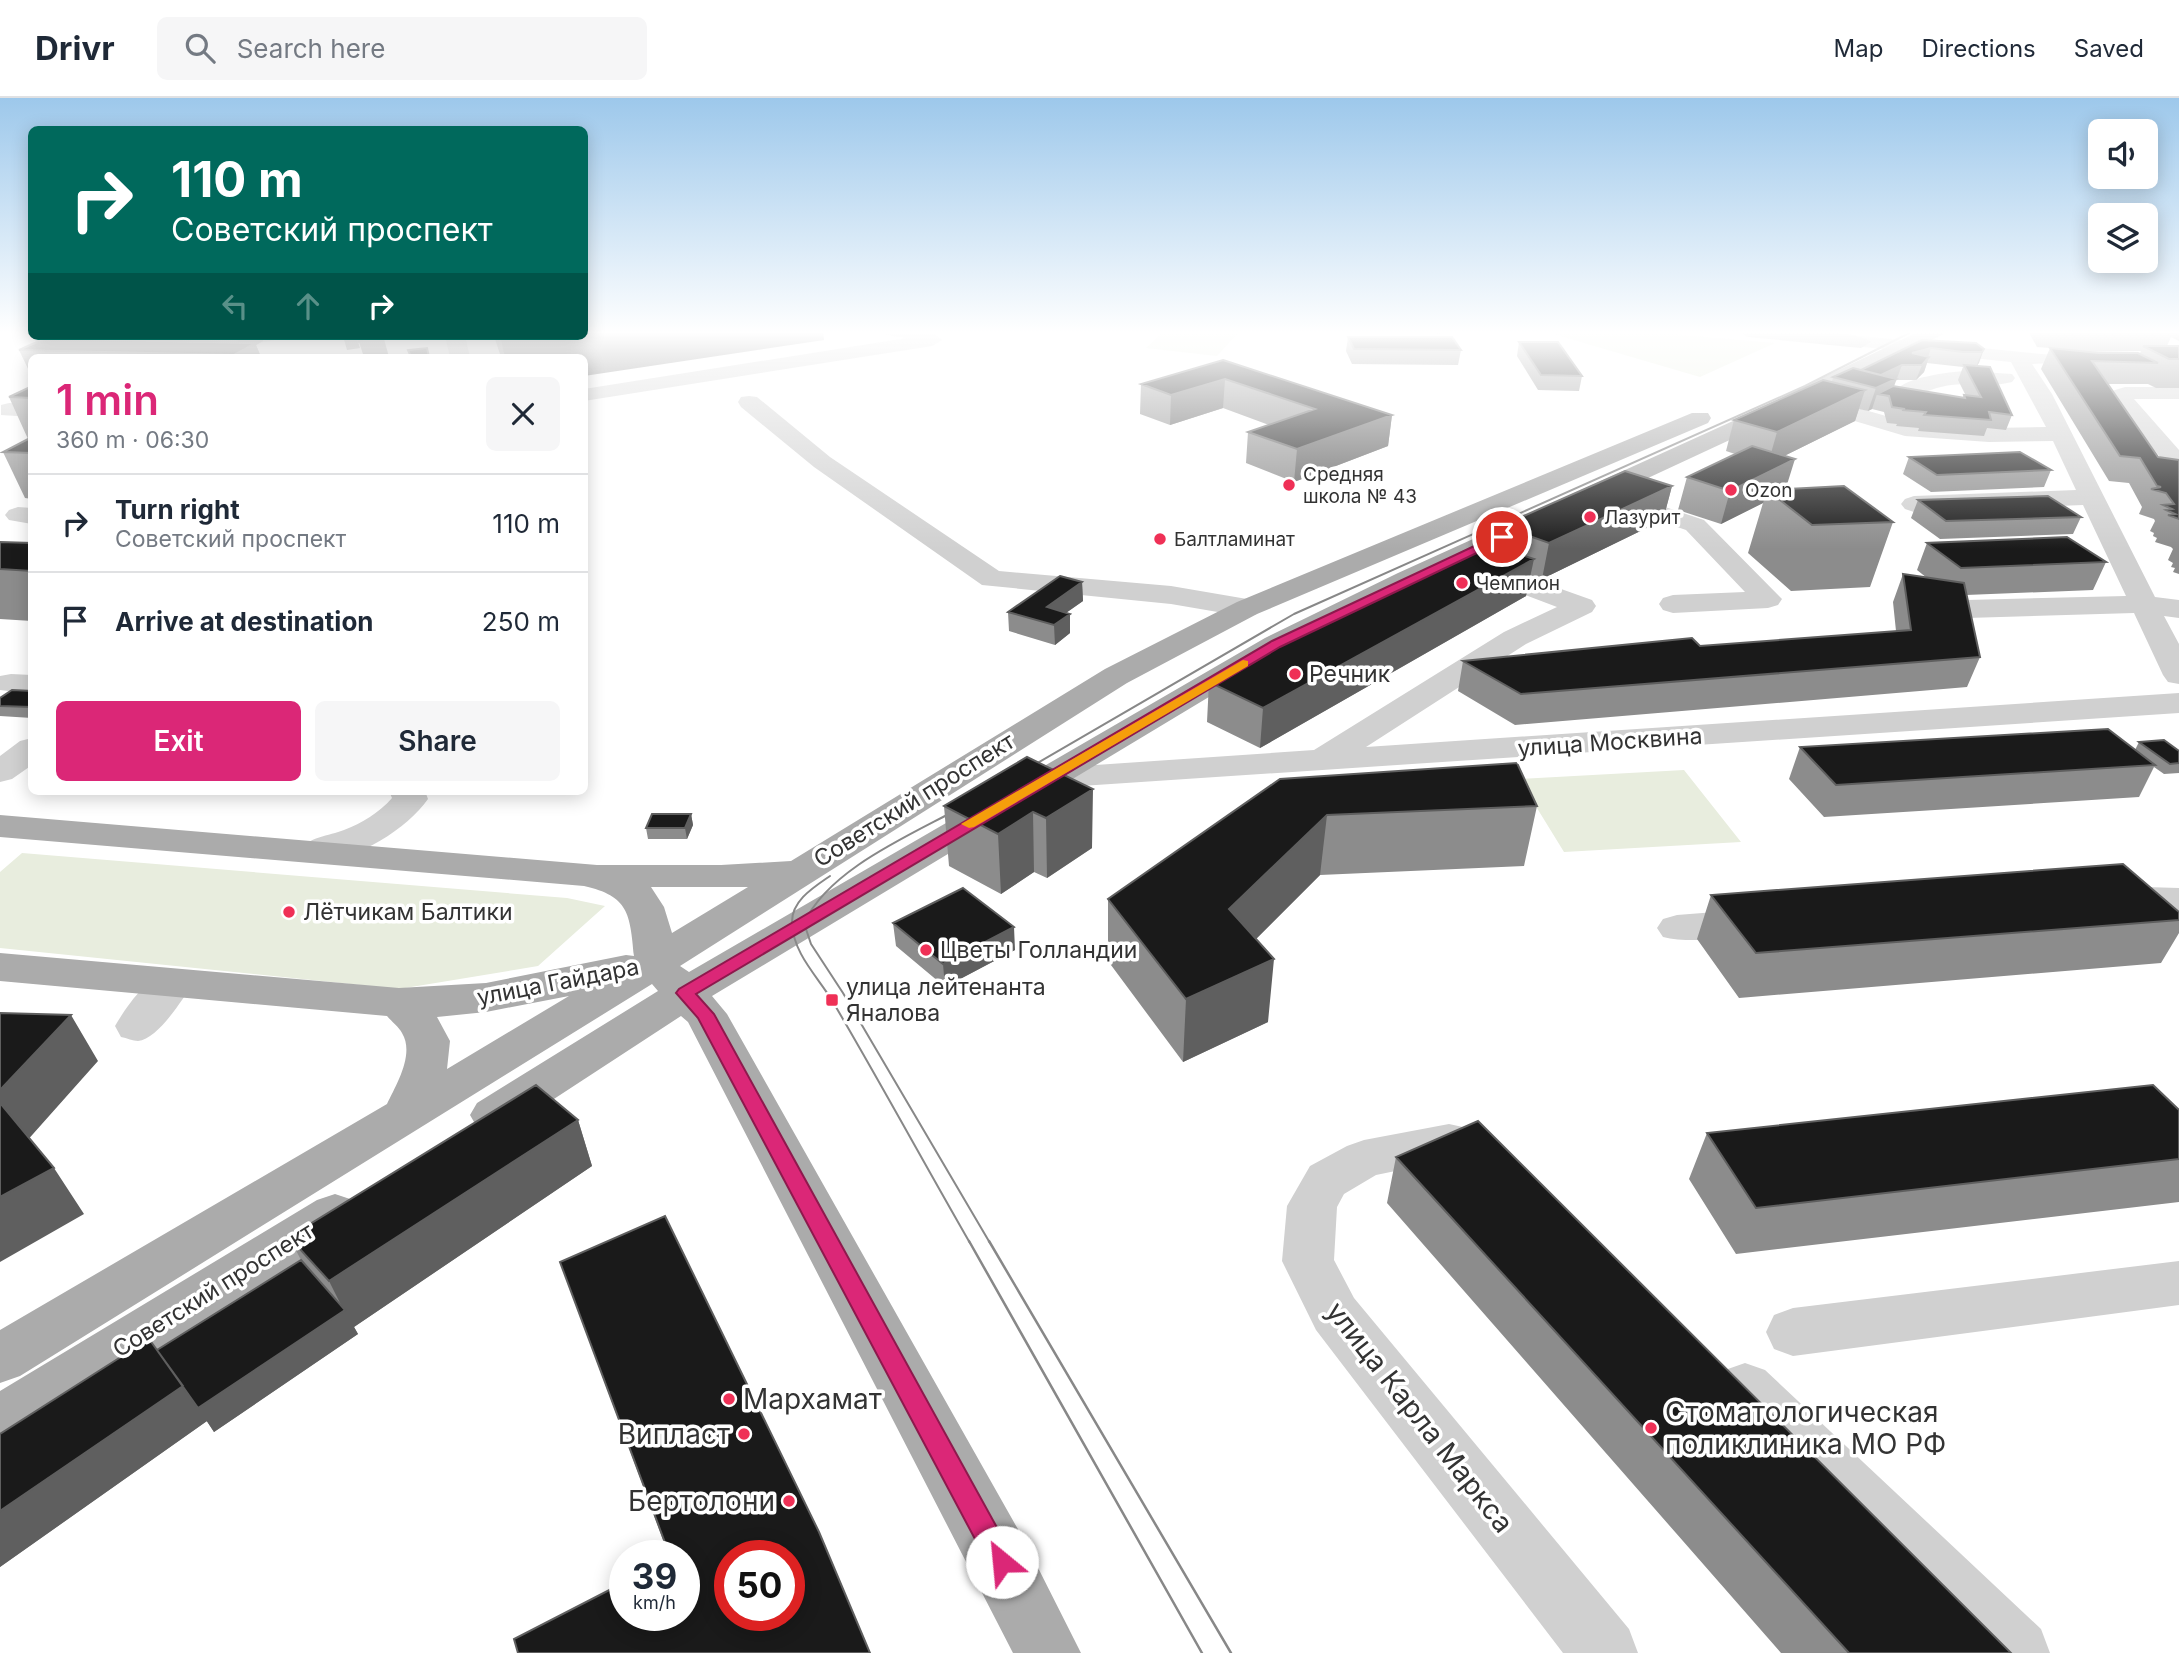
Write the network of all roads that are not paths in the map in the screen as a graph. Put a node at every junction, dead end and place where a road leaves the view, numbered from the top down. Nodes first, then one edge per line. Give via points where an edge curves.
1 (751, 404) edge
2 (1785, 404) edge
3 (1821, 404) edge
4 (2045, 404) edge
5 (2126, 404) edge
6 (9, 410) dead end
7 (28, 410) edge
8 (1718, 410) dead end
9 (2061, 434) junction
10 (2179, 465) edge
11 (1599, 492) junction
12 (2092, 497) junction
13 (1914, 504) dead end
14 (1455, 558) junction
15 (1673, 604) dead end
16 (2144, 604) junction
17 (1247, 608) junction
18 (1967, 609) edge
19 (2179, 609) edge
20 (2175, 660) edge
21 (2179, 703) edge
22 (28, 751) edge
23 (1318, 762) junction
24 (0, 772) edge
25 (1041, 781) junction
26 (408, 795) edge
27 (17, 827) edge
28 (317, 851) junction
29 (0, 856) edge
30 (798, 872) junction
31 (584, 874) junction
32 (2179, 900) edge
33 (2070, 901) edge
34 (1785, 920) edge
35 (1677, 928) dead end
36 (0, 967) edge
37 (670, 978) junction
38 (173, 983) junction
39 (399, 1003) junction
40 (137, 1026) dead end
41 (406, 1116) junction
42 (459, 1137) edge
43 (1509, 1158) edge
44 (377, 1188) edge
45 (2179, 1283) edge
46 (1793, 1332) dead end
47 (1708, 1352) edge
48 (0, 1359) edge
49 (0, 1422) edge
50 (1048, 1653) edge
51 (1605, 1653) edge
52 (2017, 1653) edge

1 - 17 street via 822,462 992,579 1171,595
2 - 11 main road, Советский проспект
3 - 9 street via 1905,429
4 - 9 street
5 - 10 street
6 - 7 street
8 - 17 main road, Советский проспект
9 - 12 street
11 - 14 main road, Советский проспект
11 - 15 street via 1695,526 1768,599
12 - 13 street
12 - 16 street
14 - 23 street via 1582,606 1516,638
14 - 25 main road, Советский проспект via 1276,644
16 - 18 street
16 - 19 street
16 - 20 street
17 - 30 main road, Советский проспект via 1116,676
21 - 23 street, улица Москвина
22 - 24 street
23 - 25 street, улица Москвина
25 - 37 main road, Советский проспект
26 - 28 street via 405,807 383,826
27 - 28 main road, улица Гайдара
27 - 29 main road
28 - 31 main road, улица Гайдара
30 - 31 main road via 721,877
30 - 37 main road, Советский проспект
31 - 37 main road, улица Гайдара via 623,884 634,893 650,919
32 - 33 street
34 - 35 street
36 - 38 main road, улица Гайдара
37 - 39 main road, улица Гайдара via 485,1000
37 - 41 main road, Советский проспект
37 - 42 main road, Советский проспект
37 - 50 main road via 705,1014
38 - 39 main road, улица Гайдара
38 - 40 street
39 - 41 main road via 424,1031 429,1045
41 - 48 main road, Советский проспект
43 - 51 street, улица Карла Маркса via 1499,1148 1449,1142 1364,1158 1326,1180 1312,1206 1308,1261 1335,1314
44 - 49 main road, Советский проспект
45 - 46 street
47 - 52 street

